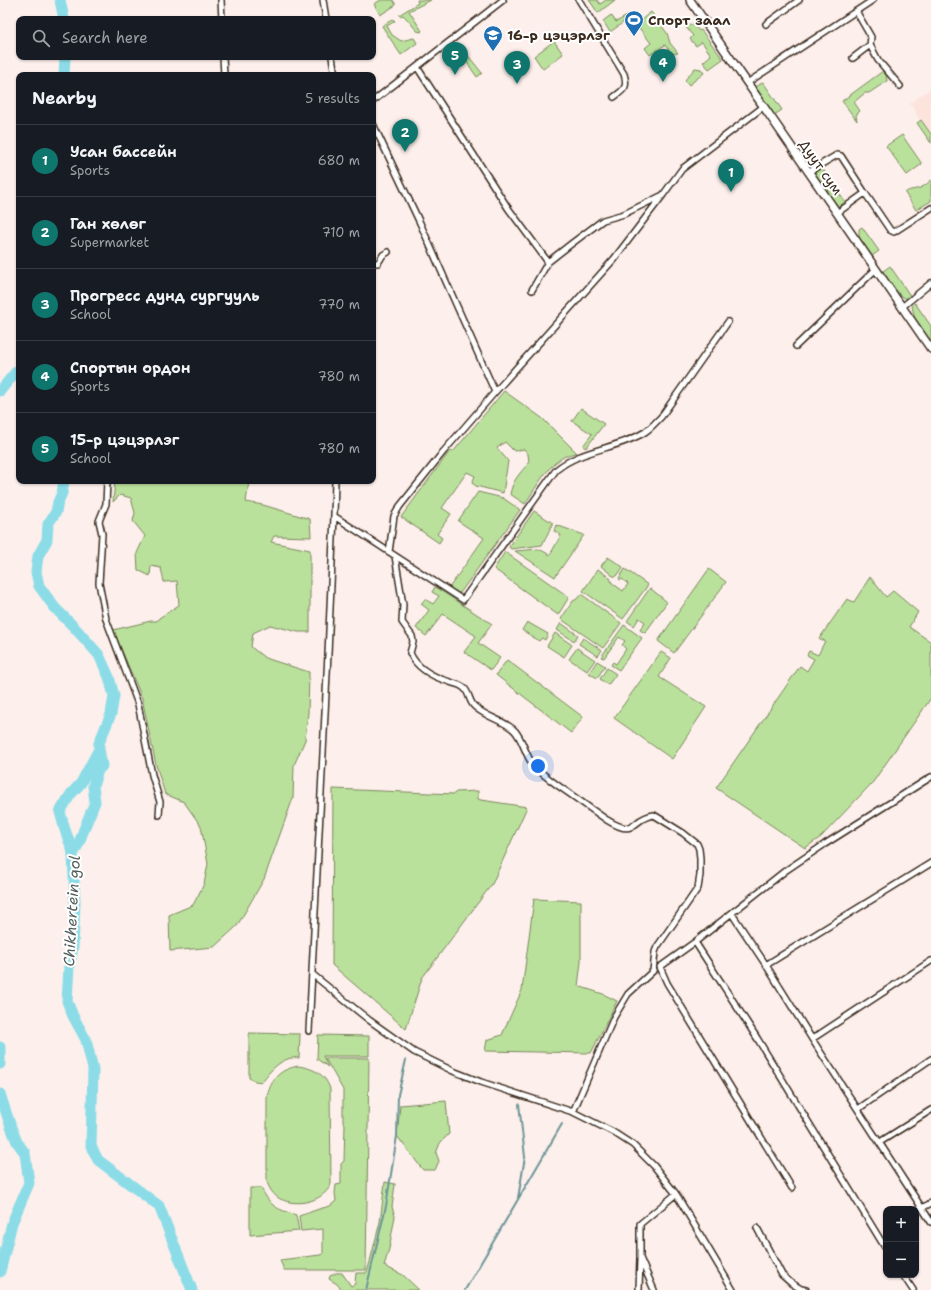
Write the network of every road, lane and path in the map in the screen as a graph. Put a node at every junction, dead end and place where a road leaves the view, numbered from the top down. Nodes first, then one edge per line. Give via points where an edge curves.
1 (221, 0) edge
2 (323, 0) edge
3 (503, 0) edge
4 (579, 0) edge
5 (690, 0) edge
6 (799, 0) edge
7 (873, 0) edge
8 (856, 11) junction
9 (222, 16) edge
10 (326, 16) edge
11 (766, 24) dead end
12 (870, 45) junction
13 (853, 58) dead end
14 (223, 60) edge
15 (332, 60) edge
16 (417, 67) junction
17 (224, 72) edge
18 (334, 72) edge
19 (747, 83) junction
20 (900, 86) dead end
21 (614, 97) dead end
22 (376, 99) edge
23 (763, 107) junction
24 (376, 130) edge
25 (808, 172) junction
26 (865, 193) junction
27 (663, 195) junction
28 (931, 208) edge
29 (837, 213) junction
30 (388, 252) dead end
31 (548, 262) junction
32 (376, 263) edge
33 (876, 269) junction
34 (931, 283) edge
35 (532, 290) dead end
36 (902, 307) junction
37 (728, 322) dead end
38 (796, 346) dead end
39 (931, 349) edge
40 (495, 392) junction
41 (107, 484) edge
42 (334, 484) edge
43 (334, 516) junction
44 (389, 552) junction
45 (395, 556) junction
46 (931, 777) edge
47 (159, 815) dead end
48 (931, 863) edge
49 (732, 914) junction
50 (695, 942) junction
51 (931, 961) edge
52 (766, 965) junction
53 (660, 967) junction
54 (653, 971) junction
55 (312, 974) junction
56 (309, 1031) dead end
57 (812, 1039) junction
58 (931, 1060) edge
59 (858, 1109) junction
60 (931, 1110) edge
61 (573, 1112) junction
62 (880, 1142) junction
63 (792, 1188) dead end
64 (676, 1194) junction
65 (931, 1204) edge
66 (922, 1208) junction
67 (931, 1222) edge
68 (757, 1228) dead end
69 (883, 1244) edge
70 (640, 1258) junction
71 (905, 1278) edge
72 (639, 1290) edge
73 (654, 1290) edge
74 (733, 1290) edge
75 (806, 1290) edge
76 (913, 1290) edge

1 - 9 street
2 - 10 street
3 - 16 street
4 - 21 street via 624,74 624,90
5 - 19 main road, Дуут сум
6 - 11 street
7 - 8 street
8 - 12 street via 871,37
8 - 19 street
12 - 13 street
12 - 20 street via 878,60
14 - 17 street
15 - 18 street
16 - 22 street
16 - 31 street via 508,208
19 - 23 main road, Дуут сум
23 - 25 main road, Дуут сум
23 - 27 street via 682,169
24 - 40 street
25 - 26 street via 839,155
25 - 29 main road, Дуут сум
26 - 28 street via 890,230 894,232
26 - 29 street
27 - 31 street via 624,214 603,220
27 - 40 street via 614,259
29 - 33 main road, Дуут сум
30 - 32 street
31 - 35 street
33 - 36 main road, Дуут сум
33 - 38 street
34 - 36 street
36 - 39 main road, Дуут сум
37 - 45 street via 661,417 645,432 565,462 556,470 463,600
40 - 44 street via 400,506 394,516
41 - 47 street via 106,504 99,521 102,534 99,583 106,619 138,704 160,802
42 - 43 street
43 - 44 street
43 - 55 street
44 - 45 street
45 - 54 street via 402,622 412,636 410,653 422,669 436,678 464,687 476,708 516,732 533,764 542,774 607,820 617,826 629,828 654,815 696,844 700,858 698,888 657,947
46 - 49 street via 824,844 785,871
48 - 52 street
49 - 50 street
49 - 52 street
50 - 53 street
50 - 69 street via 758,1038
51 - 57 street
52 - 57 street
53 - 54 street
53 - 63 street via 666,983
54 - 61 street via 628,994 614,1017
55 - 56 street
55 - 61 street via 414,1052 481,1082
57 - 59 street
58 - 59 street
59 - 62 street
60 - 62 street
61 - 64 street via 633,1145
62 - 66 street
64 - 70 street via 640,1224
64 - 74 street
65 - 66 street
66 - 67 street
68 - 75 street via 782,1275 791,1283
70 - 72 street
70 - 73 street
71 - 76 street

